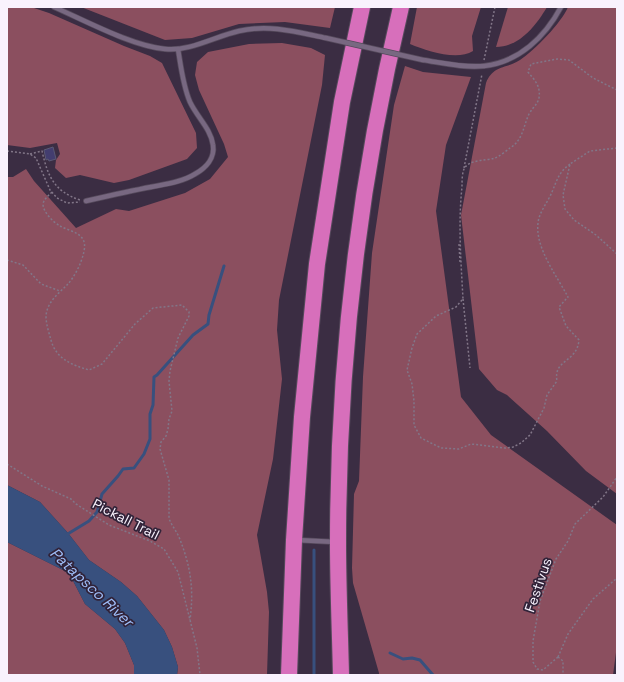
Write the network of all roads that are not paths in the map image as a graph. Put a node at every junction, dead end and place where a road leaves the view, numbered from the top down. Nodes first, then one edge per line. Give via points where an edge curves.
1 (54, 7) edge
2 (362, 7) edge
3 (401, 7) edge
4 (561, 7) edge
5 (178, 49) junction
6 (86, 201) road end
7 (294, 540) junction
8 (338, 542) junction
9 (289, 675) edge
10 (341, 675) edge

1 - 5 lane via 121,37 165,49
2 - 7 highway via 342,102 317,264 302,417
3 - 8 highway via 379,112 355,269 347,340
4 - 5 lane, bridge via 545,31 523,52 495,64 483,66 423,60 269,28 253,28 227,34
5 - 6 lane via 186,90 214,146 210,162 194,175 178,181
7 - 8 lane
7 - 9 highway
8 - 10 highway

